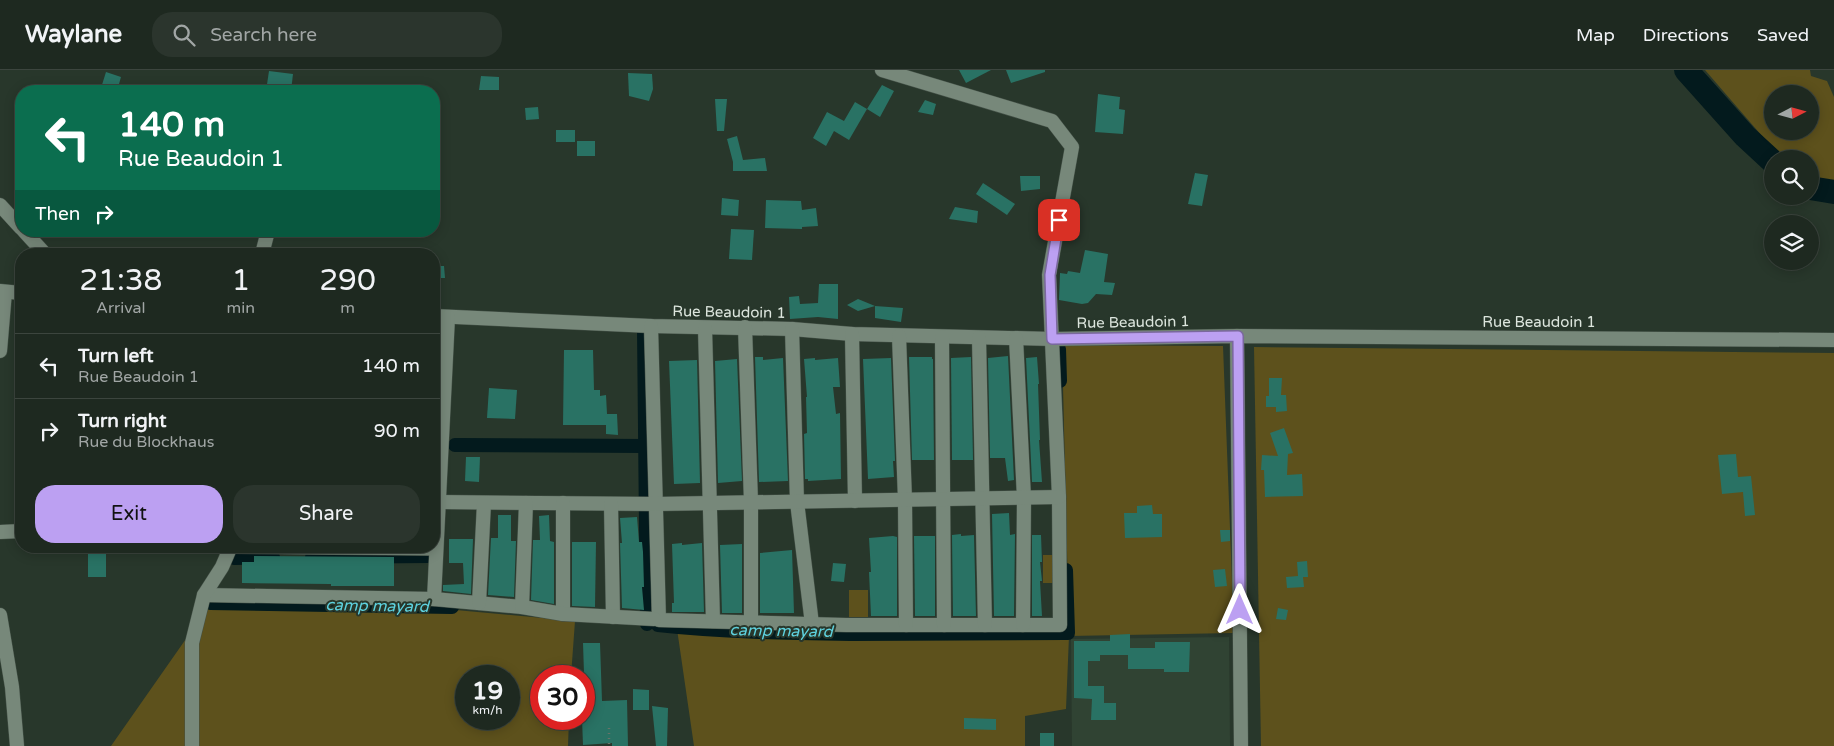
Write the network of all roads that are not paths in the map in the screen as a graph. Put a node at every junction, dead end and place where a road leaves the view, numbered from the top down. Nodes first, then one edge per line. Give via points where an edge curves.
1 (882, 70) edge
2 (0, 205) edge
3 (15, 221) edge
4 (29, 237) edge
5 (40, 248) edge
6 (2, 292) edge
7 (15, 292) edge
8 (441, 316) edge
9 (651, 326) junction
10 (745, 327) junction
11 (705, 328) junction
12 (792, 329) junction
13 (852, 334) junction
14 (899, 336) junction
15 (942, 336) junction
16 (1238, 336) junction
17 (979, 338) junction
18 (1016, 338) junction
19 (1052, 339) junction
20 (1834, 340) edge
21 (0, 352) edge
22 (440, 361) edge
23 (1059, 497) junction
24 (944, 498) junction
25 (1024, 498) junction
26 (983, 499) junction
27 (905, 500) junction
28 (855, 501) junction
29 (440, 502) edge
30 (752, 502) junction
31 (797, 502) junction
32 (484, 503) junction
33 (526, 503) junction
34 (563, 504) junction
35 (611, 504) junction
36 (650, 504) junction
37 (710, 504) junction
38 (15, 531) edge
39 (0, 532) edge
40 (228, 553) edge
41 (436, 553) edge
42 (204, 595) junction
43 (434, 600) junction
44 (479, 604) junction
45 (522, 607) junction
46 (563, 614) junction
47 (0, 615) edge
48 (613, 617) junction
49 (652, 619) junction
50 (713, 622) junction
51 (751, 622) junction
52 (812, 624) junction
53 (906, 625) junction
54 (944, 625) junction
55 (985, 625) junction
56 (1023, 625) junction
57 (17, 746) edge
58 (192, 746) edge
59 (1241, 746) edge

1 - 19 street via 1052,120 1072,147 1050,275
2 - 3 street
4 - 5 street
6 - 7 street
6 - 21 street
8 - 9 street, Rue Beaudoin 1
8 - 22 street
9 - 11 street, Rue Beaudoin 1
9 - 36 street
10 - 11 street, Rue Beaudoin 1
10 - 12 street, Rue Beaudoin 1
10 - 30 street
11 - 37 street
12 - 13 street, Rue Beaudoin 1
12 - 31 street
13 - 14 street, Rue Beaudoin 1
13 - 28 street
14 - 15 street, Rue Beaudoin 1
14 - 27 street
15 - 17 street, Rue Beaudoin 1
15 - 24 street
16 - 19 street, Rue Beaudoin 1
16 - 20 street, Rue Beaudoin 1
16 - 59 street
17 - 18 street, Rue Beaudoin 1
17 - 26 street
18 - 19 street, Rue Beaudoin 1
18 - 25 street
19 - 23 street
23 - 25 street
23 - 56 street via 1060,625
24 - 26 street
24 - 27 street
24 - 54 street
25 - 26 street
25 - 56 street
26 - 55 street
27 - 28 street
27 - 53 street
28 - 31 street
29 - 32 street
30 - 31 street
30 - 37 street
30 - 51 street
31 - 52 street
32 - 33 street
32 - 44 street
33 - 34 street
33 - 45 street
34 - 35 street
34 - 46 street
35 - 36 street
35 - 48 street
36 - 37 street
36 - 49 street
37 - 50 street
38 - 39 street
40 - 42 street
41 - 43 street
42 - 43 street
42 - 58 street via 192,643
43 - 44 street
44 - 45 street
45 - 46 street
46 - 48 street
47 - 57 street via 12,688
48 - 49 street
49 - 50 street
50 - 51 street
51 - 52 street
52 - 53 street
53 - 54 street
54 - 55 street
55 - 56 street

